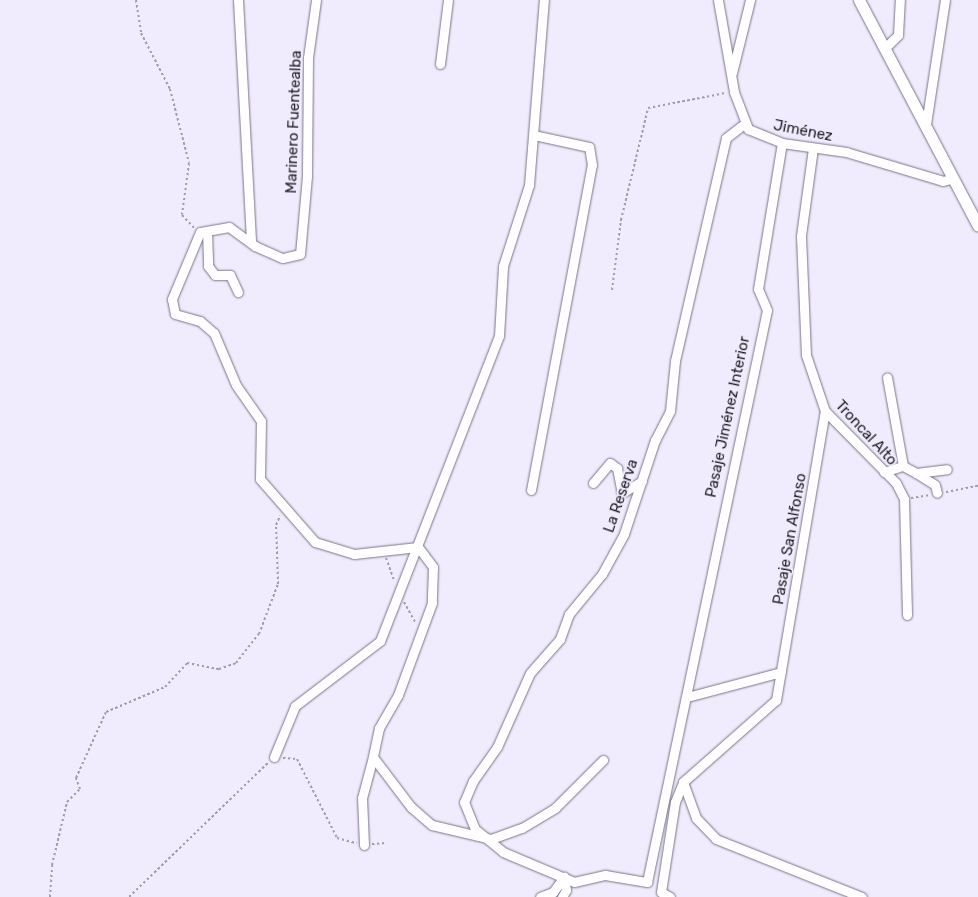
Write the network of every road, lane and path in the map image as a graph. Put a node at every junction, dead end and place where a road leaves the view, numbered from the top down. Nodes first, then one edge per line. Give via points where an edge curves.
1 (136, 0) edge
2 (238, 0) edge
3 (316, 0) edge
4 (448, 0) edge
5 (544, 0) edge
6 (718, 0) edge
7 (750, 0) edge
8 (859, 0) edge
9 (900, 0) edge
10 (945, 0) edge
11 (886, 47) junction
12 (440, 64) dead end
13 (731, 78) junction
14 (734, 92) junction
15 (744, 124) junction
16 (926, 124) junction
17 (534, 135) junction
18 (782, 143) junction
19 (813, 148) junction
20 (954, 178) junction
21 (978, 226) edge
22 (204, 232) junction
23 (251, 243) junction
24 (612, 290) dead end
25 (238, 292) dead end
26 (887, 377) dead end
27 (825, 411) junction
28 (902, 466) junction
29 (947, 469) dead end
30 (884, 472) junction
31 (916, 473) junction
32 (642, 481) junction
33 (593, 483) dead end
34 (531, 490) dead end
35 (937, 493) dead end
36 (283, 509) junction
37 (418, 547) junction
38 (907, 615) dead end
39 (781, 672) junction
40 (687, 697) junction
41 (274, 757) junction
42 (372, 757) junction
43 (603, 760) dead end
44 (683, 782) junction
45 (491, 838) junction
46 (387, 844) dead end
47 (364, 845) junction
48 (564, 877) junction
49 (50, 897) edge
50 (129, 897) edge
51 (540, 897) edge
52 (562, 897) edge
53 (670, 897) edge
54 (862, 897) edge

1 - 22 path via 141,33 170,89 189,163 182,215
2 - 23 street
3 - 23 street, Marinero Fuentealba via 308,58 302,246 292,259
4 - 12 street
5 - 17 street
6 - 13 street
7 - 13 street
8 - 11 main road
9 - 11 street via 898,35
10 - 16 street
11 - 16 main road
13 - 14 street
14 - 15 street
14 - 24 path via 648,108 621,220
15 - 18 street, Jiménez
15 - 32 street, La Reserva via 726,138 675,360 670,411
16 - 20 main road
17 - 34 street via 589,147 592,165
17 - 37 street via 529,186 503,266 499,336
18 - 19 street, Jiménez
18 - 40 street, Pasaje Jiménez Interior via 758,289 766,310
19 - 20 street, Jiménez via 888,163 943,181
19 - 27 street, Troncal Alto via 801,236 802,270 806,355
20 - 21 main road
22 - 23 street via 229,227
22 - 25 street via 208,266 215,275 230,275
22 - 36 street via 172,299 175,314 200,321 214,333 236,385 262,421 260,479
26 - 28 street
27 - 30 street, Troncal Alto
27 - 39 street, Pasaje San Alfonso
28 - 30 street
28 - 31 street
29 - 31 street
30 - 38 street, Troncal Alto via 904,499
31 - 35 street via 935,485
32 - 33 street via 622,493 617,468 610,463
32 - 45 street, La Reserva via 611,558 569,614 560,639 530,673 497,747 472,781 464,802 467,813 475,829
36 - 37 street via 315,542 354,554
36 - 49 path via 276,525 278,584 259,634 236,663 219,669 187,662 165,686 106,712 76,778 80,789 67,802 52,865
37 - 41 street via 380,641 296,706
37 - 42 street via 432,567 432,603 398,695 379,728
39 - 40 street
39 - 44 street, Pasaje San Alfonso via 776,700
40 - 48 street, Pasaje Jiménez Interior via 647,882 605,875 574,882
41 - 47 path via 298,759 337,838
41 - 50 path
42 - 45 street via 411,808 432,825
42 - 47 street via 362,798
43 - 45 street via 555,808 522,828
44 - 53 street via 675,802 660,892
44 - 54 street via 696,818 716,839
45 - 48 street, La Reserva via 503,852
46 - 47 path
48 - 51 street via 553,892
48 - 52 street via 566,890

